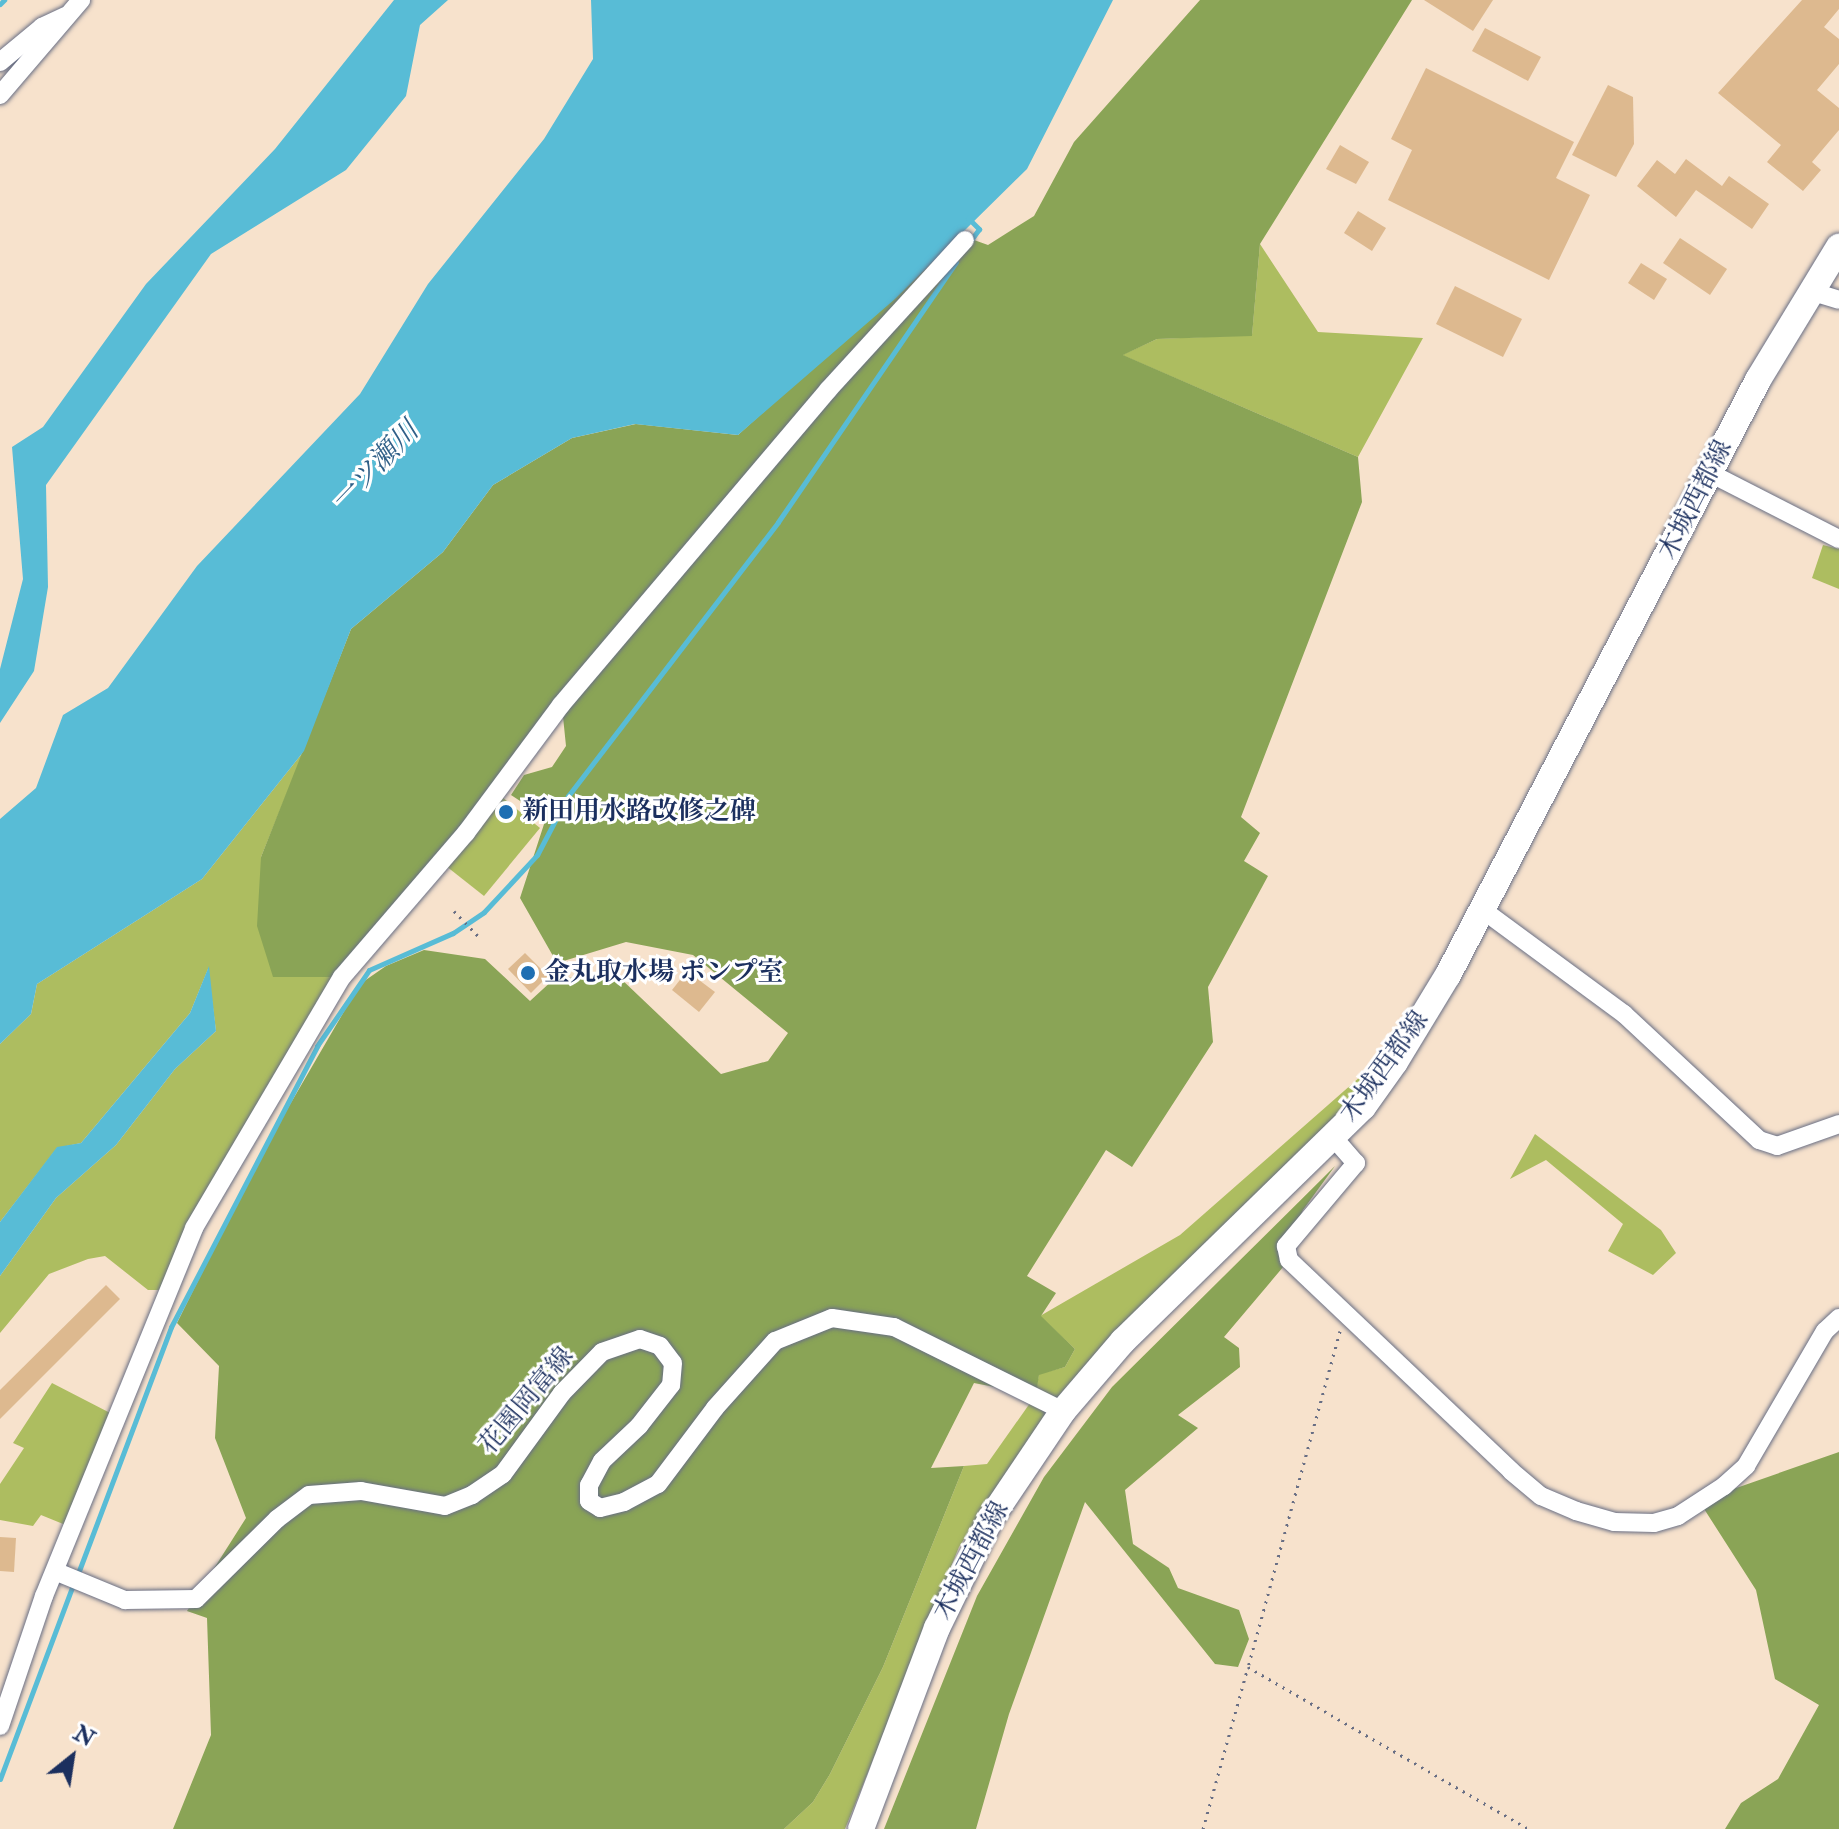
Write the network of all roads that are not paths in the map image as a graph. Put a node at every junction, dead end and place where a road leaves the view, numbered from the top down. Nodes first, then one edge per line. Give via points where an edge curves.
1 (78, 6) edge
2 (0, 62) edge
3 (0, 95) edge
4 (965, 240) dead end
5 (1839, 247) edge
6 (1810, 291) junction
7 (1839, 300) edge
8 (1710, 473) junction
9 (1839, 539) edge
10 (1483, 910) junction
11 (1839, 1124) edge
12 (1333, 1137) junction
13 (1839, 1318) edge
14 (1063, 1411) junction
15 (57, 1572) junction
16 (0, 1726) edge
17 (861, 1829) edge

1 - 2 street
1 - 3 street
4 - 15 street via 828,390 592,669 474,823 342,977 194,1228 142,1347
5 - 6 main road, 木城西都線
6 - 7 street
6 - 8 main road, 木城西都線
8 - 9 street
8 - 10 main road, 木城西都線
10 - 11 street via 1624,1014 1759,1140 1777,1146
10 - 12 main road, 木城西都線 via 1395,1062
12 - 13 street via 1356,1163 1286,1246 1289,1260 1541,1496 1614,1522 1654,1523 1678,1516 1746,1466 1825,1331
12 - 14 main road, 木城西都線 via 1123,1341
14 - 15 street, 花園岡富線 via 894,1327 832,1318 775,1341 715,1408 658,1484 600,1508 589,1501 589,1485 602,1461 671,1385 673,1363 660,1346 640,1339 602,1352 562,1393 503,1474 445,1506 361,1491 309,1495 277,1519 196,1599 125,1600
14 - 17 main road, 木城西都線 via 991,1518 944,1614
15 - 16 street

